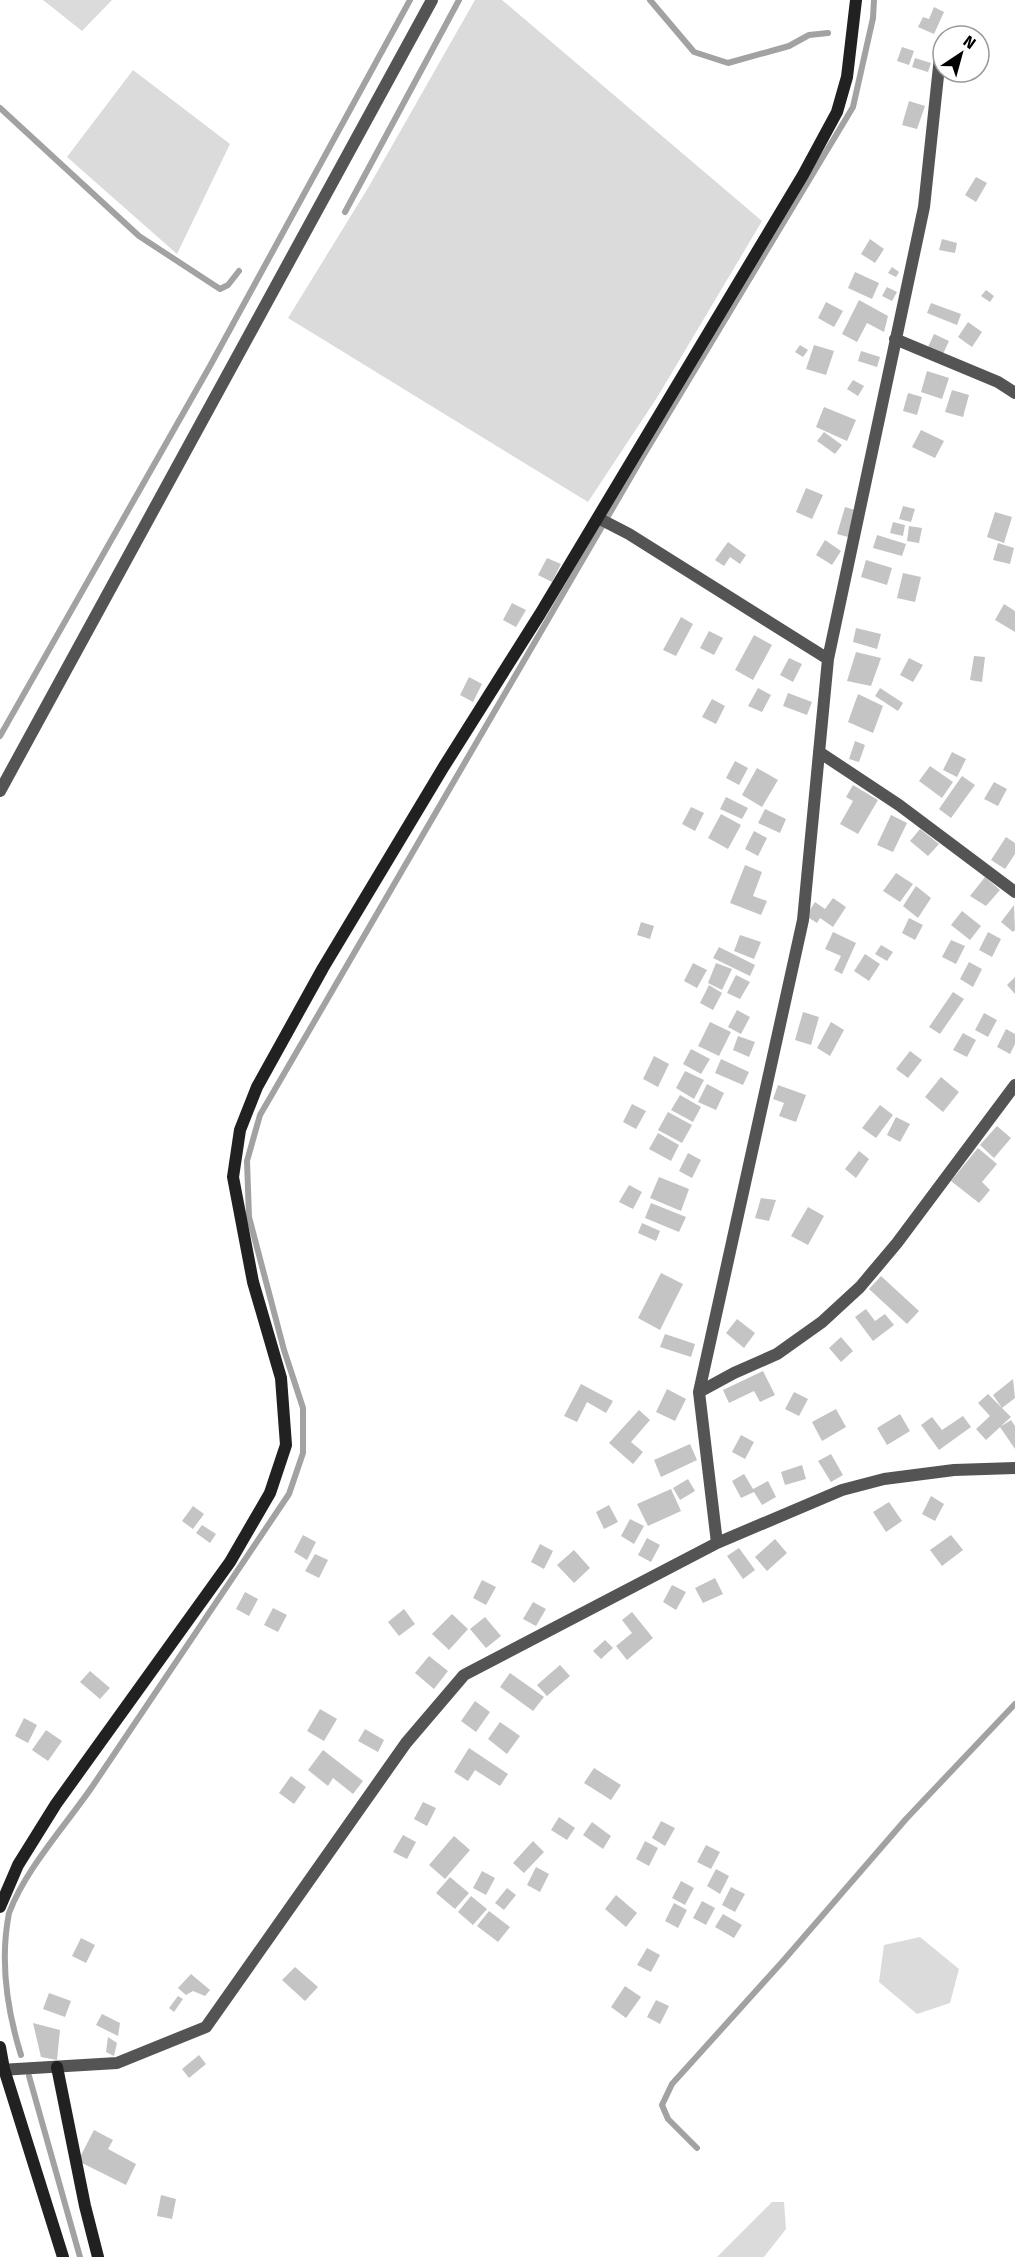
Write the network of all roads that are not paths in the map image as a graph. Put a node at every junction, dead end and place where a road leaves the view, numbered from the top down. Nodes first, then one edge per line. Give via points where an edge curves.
1 (432, 0) edge
2 (856, 0) edge
3 (937, 84) edge
4 (895, 339) junction
5 (1015, 393) edge
6 (598, 518) junction
7 (828, 659) junction
8 (819, 752) junction
9 (0, 791) edge
10 (1015, 892) edge
11 (1015, 1085) edge
12 (699, 1392) junction
13 (1015, 1468) edge
14 (717, 1543) junction
15 (0, 1907) edge
16 (0, 2047) edge
17 (57, 2067) junction
18 (2, 2070) edge
19 (63, 2257) edge
20 (98, 2257) edge

1 - 9 street
2 - 6 street via 847,77 837,112
3 - 4 street via 924,207
4 - 5 street via 998,382
4 - 7 street
6 - 7 street
6 - 15 street via 328,958 257,1087 240,1130 233,1177 253,1282 281,1378 286,1445 270,1492 230,1562 56,1804 18,1865
7 - 8 street
8 - 10 street via 899,805
8 - 12 street via 802,920
11 - 12 street via 860,1287 822,1322 777,1354
12 - 14 street
13 - 14 street via 954,1470 884,1479 842,1490
14 - 17 street via 464,1675 406,1743 206,2027 117,2063
16 - 18 street
17 - 18 street
17 - 20 street
18 - 19 street

